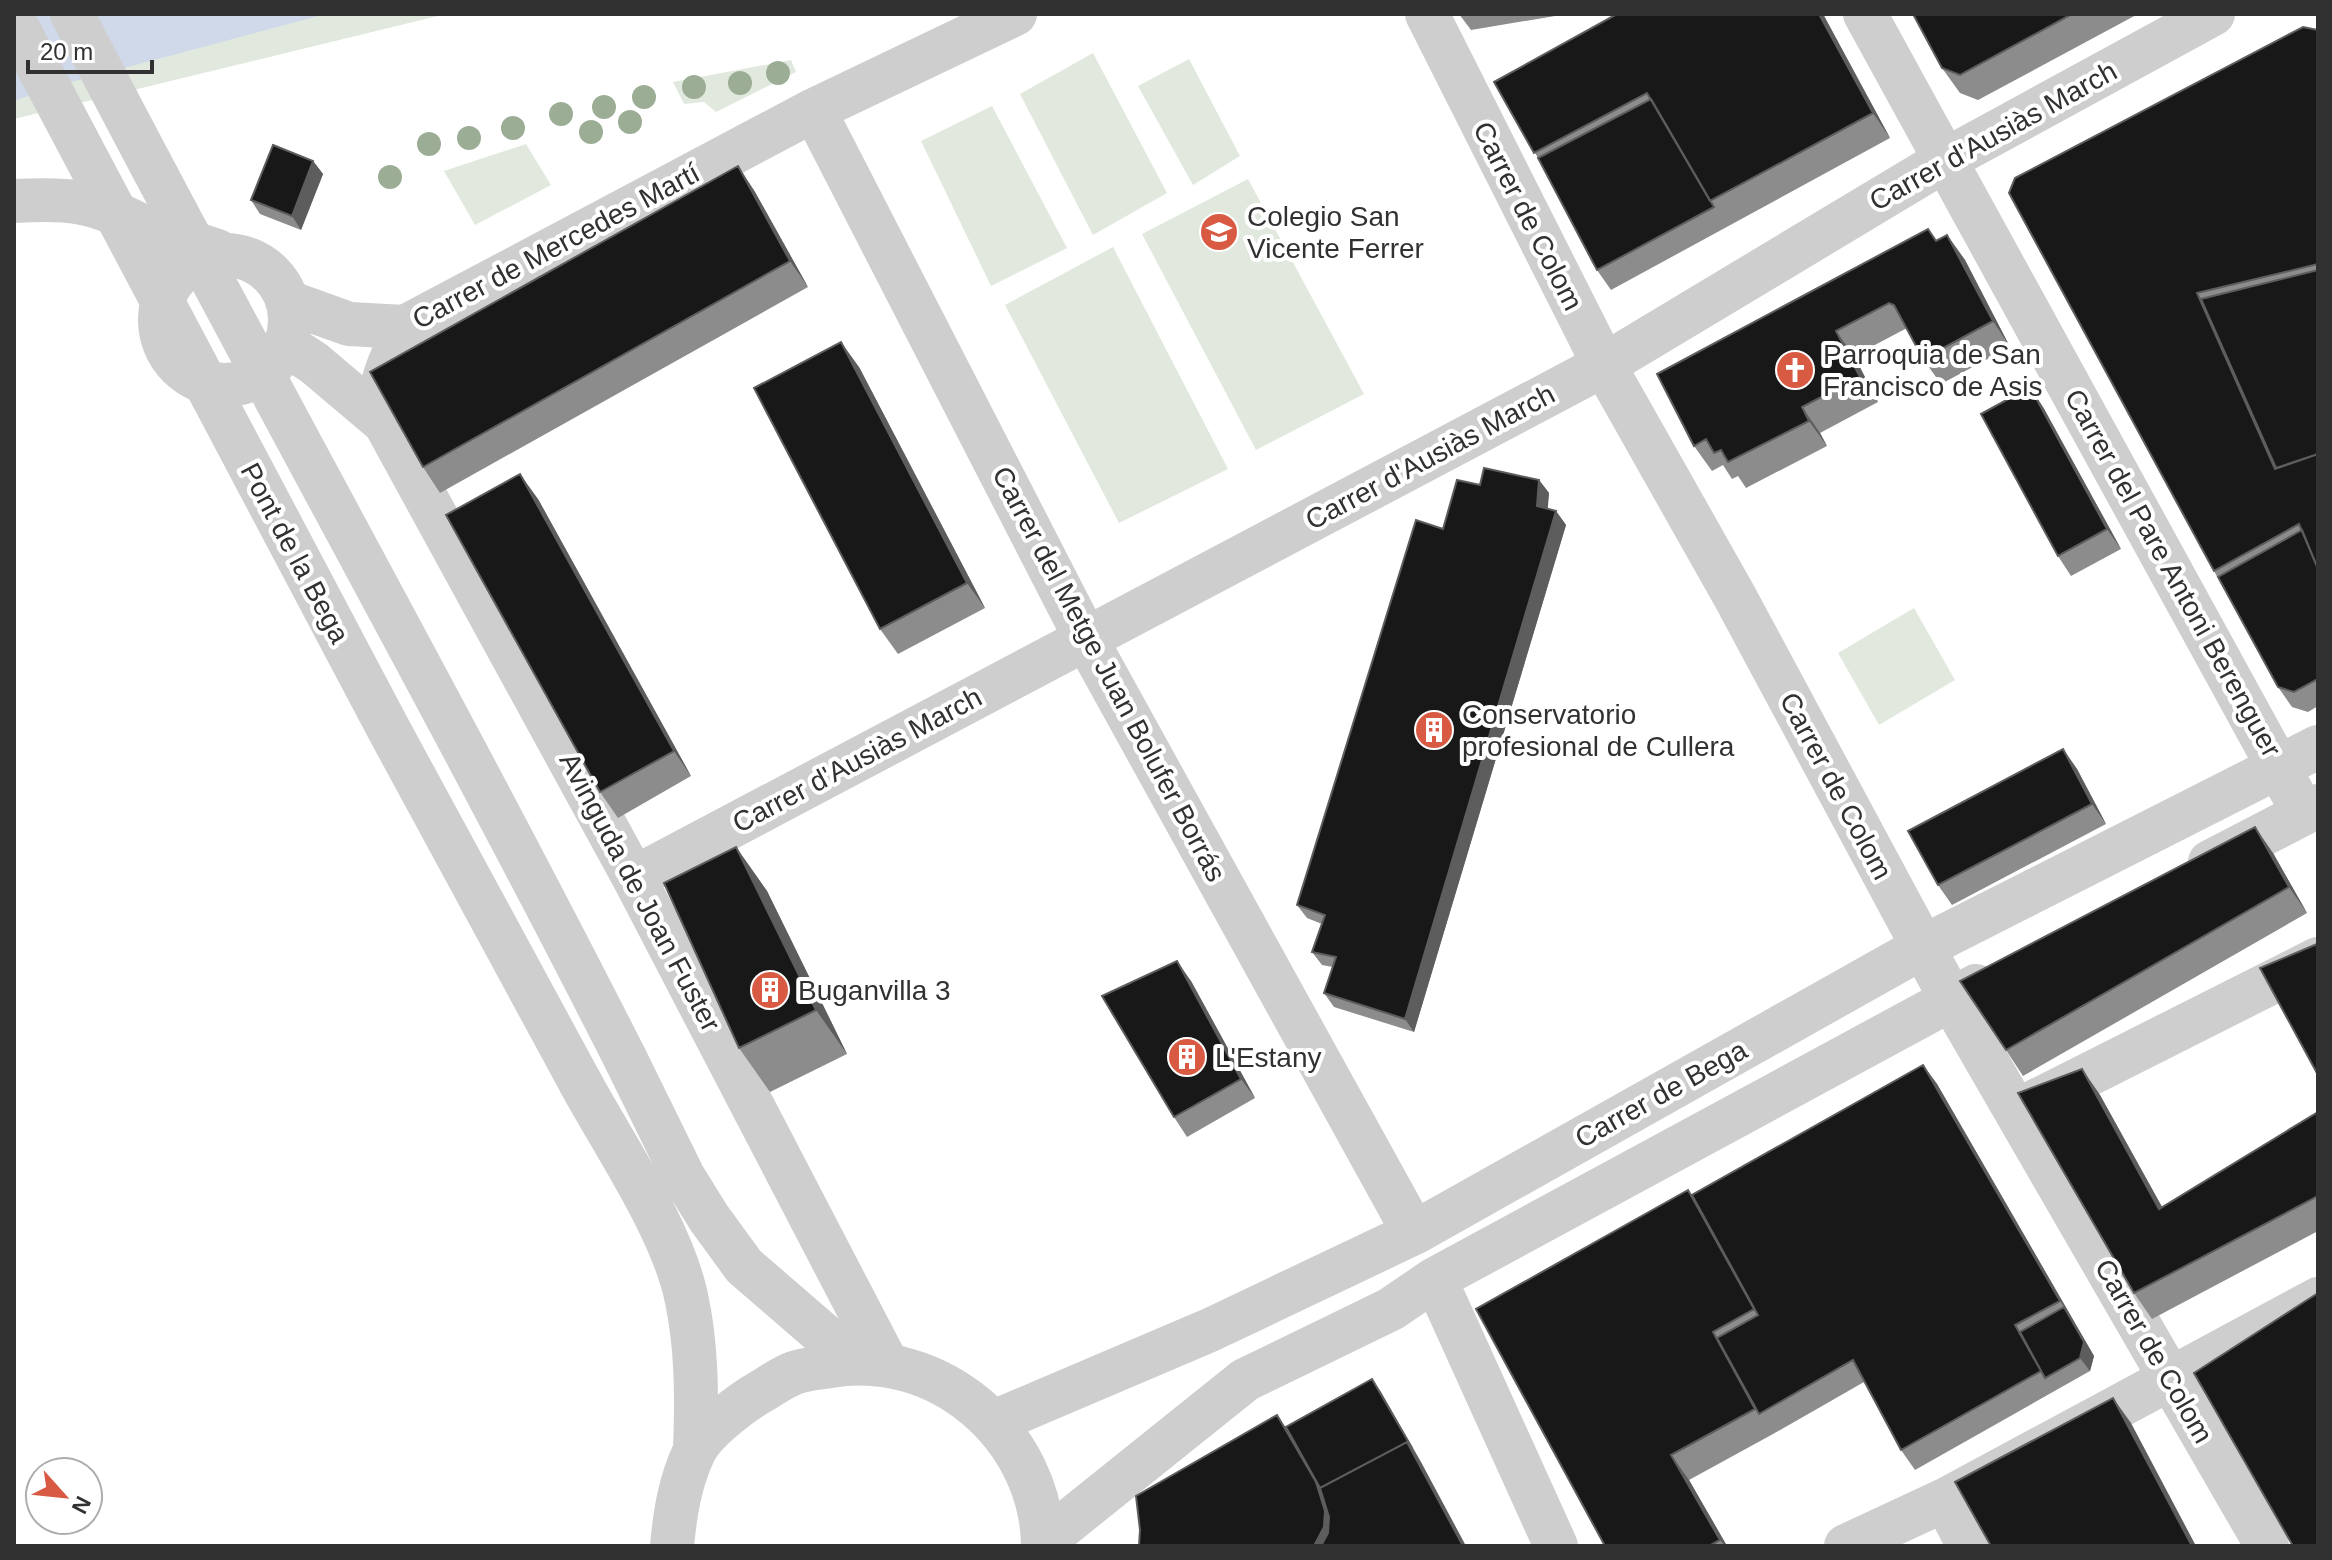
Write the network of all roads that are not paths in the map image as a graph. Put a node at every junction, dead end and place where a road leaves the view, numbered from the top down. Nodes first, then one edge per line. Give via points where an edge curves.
1 (72, 14) edge
2 (1015, 14) edge
3 (1427, 14) edge
4 (1865, 14) edge
5 (2213, 14) edge
6 (14, 21) edge
7 (814, 110) junction
8 (1947, 159) junction
9 (14, 201) edge
10 (144, 227) junction
11 (227, 254) junction
12 (167, 289) junction
13 (405, 327) junction
14 (296, 336) junction
15 (1604, 365) junction
16 (385, 423) junction
17 (1086, 639) junction
18 (2318, 747) edge
19 (2278, 767) junction
20 (2313, 819) edge
21 (2181, 877) edge
22 (634, 878) junction
23 (1923, 947) junction
24 (2318, 959) edge
25 (2016, 964) edge
26 (1951, 999) junction
27 (2014, 1112) junction
28 (1414, 1233) junction
29 (1435, 1279) junction
30 (2318, 1299) edge
31 (871, 1363) junction
32 (2171, 1380) junction
33 (994, 1422) junction
34 (695, 1449) junction
35 (1945, 1500) junction
36 (1043, 1544) edge
37 (672, 1546) edge
38 (1556, 1546) edge
39 (1846, 1546) edge
40 (1969, 1546) edge
41 (2267, 1546) edge

1 - 31 street, Pont de la Bega, bridge via 512,836 683,1176 744,1266
2 - 7 street, Carrer de Mercedes Martí
3 - 15 street, Carrer de Colom
4 - 8 street, Carrer del Pare Antoni Berenguer
5 - 8 street, Carrer d'Ausiàs March
6 - 34 street, Pont de la Bega, bridge via 388,728 665,1236 686,1294 695,1358
7 - 13 street, Carrer de Mercedes Martí
7 - 17 street, Carrer del Metge Juan Bolufer Borrás
8 - 15 street, Carrer d'Ausiàs March
8 - 19 street, Carrer del Pare Antoni Berenguer
9 - 10 street via 69,198
10 - 11 street
10 - 12 street
11 - 12 street via 192,263
11 - 14 street via 248,258 280,284
12 - 14 street via 160,309 163,340 180,368 197,379 239,384 258,376
13 - 14 street, Carrer de Mercedes Martí via 349,324
13 - 14 street via 359,352
13 - 16 street via 380,387
14 - 16 street
15 - 17 street, Carrer d'Ausiàs March
15 - 23 street, Carrer de Colom
16 - 22 street, Avinguda de Joan Fuster
17 - 22 street, Carrer d'Ausiàs March
17 - 28 street, Carrer del Metge Juan Bolufer Borrás
18 - 19 street, Carrer de Bega
19 - 20 street, Carrer del Pare Antoni Berenguer
19 - 23 street, Carrer de Bega
20 - 21 street
22 - 31 street, Avinguda de Joan Fuster
23 - 26 street, Carrer de Colom
23 - 28 street, Carrer de Bega
24 - 27 street
25 - 26 street, Carrer de Bega
26 - 27 street, Carrer de Colom
26 - 29 street, Carrer de Bega
27 - 32 street, Carrer de Colom
28 - 33 street, Carrer de Bega via 1210,1330
29 - 36 street, Carrer de Bega via 1391,1309 1245,1380
29 - 38 street
30 - 32 street
31 - 33 street via 926,1375 963,1395
31 - 34 street via 795,1372 742,1402
32 - 35 street
32 - 41 street, Carrer de Colom
33 - 36 street via 1020,1458 1037,1499
34 - 37 street via 676,1504
35 - 39 street
35 - 40 street

